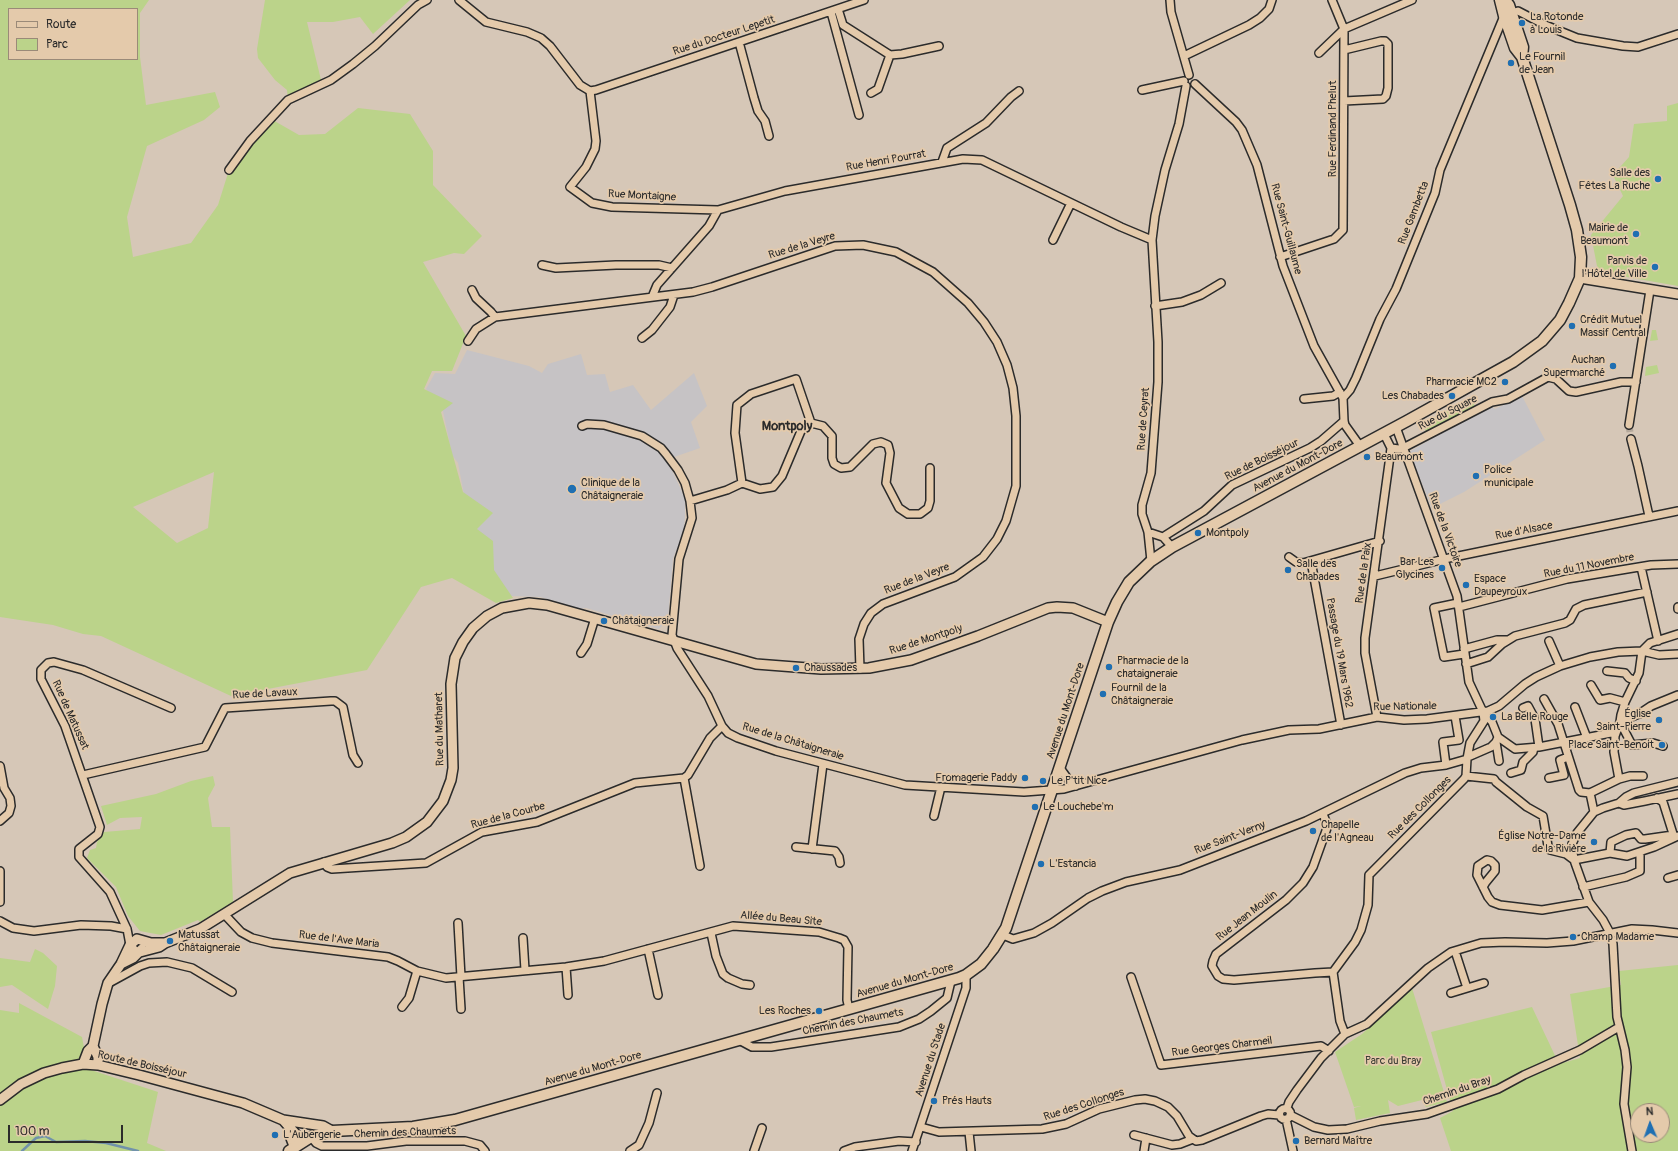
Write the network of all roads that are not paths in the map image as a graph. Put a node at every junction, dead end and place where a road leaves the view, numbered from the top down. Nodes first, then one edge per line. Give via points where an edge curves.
1 (427, 0) edge
2 (459, 0) edge
3 (864, 0) edge
4 (1170, 0) edge
5 (1272, 0) edge
6 (1332, 0) edge
7 (1412, 0) edge
8 (1507, 6) edge
9 (834, 11) junction
10 (1344, 29) junction
11 (1509, 31) junction
12 (1497, 32) junction
13 (1678, 34) edge
14 (739, 42) junction
15 (939, 46) dead end
16 (1344, 50) junction
17 (1319, 53) dead end
18 (890, 55) junction
19 (1184, 56) junction
20 (1522, 57) junction
21 (1186, 81) junction
22 (1195, 84) junction
23 (1142, 90) dead end
24 (590, 91) junction
25 (1019, 92) dead end
26 (872, 93) dead end
27 (1344, 101) junction
28 (859, 115) dead end
29 (769, 136) dead end
30 (942, 162) junction
31 (229, 170) dead end
32 (1071, 203) junction
33 (718, 210) junction
34 (1053, 240) dead end
35 (1152, 240) junction
36 (1280, 257) junction
37 (542, 265) dead end
38 (672, 268) junction
39 (1580, 278) junction
40 (1221, 283) dead end
41 (472, 290) dead end
42 (1650, 290) junction
43 (1678, 294) edge
44 (674, 295) junction
45 (652, 297) junction
46 (1156, 306) junction
47 (495, 317) junction
48 (642, 338) dead end
49 (468, 341) dead end
50 (1636, 382) junction
51 (1342, 395) junction
52 (1304, 399) dead end
53 (1344, 420) junction
54 (811, 423) junction
55 (1628, 425) tunnel mouth
56 (582, 426) dead end
57 (1396, 427) junction
58 (1384, 434) junction
59 (1631, 439) tunnel mouth
60 (1360, 446) junction
61 (1391, 448) junction
62 (1404, 450) junction
63 (1390, 456) junction
64 (930, 468) dead end
65 (742, 483) junction
66 (690, 501) junction
67 (1678, 511) edge
68 (1649, 516) junction
69 (1148, 532) junction
70 (1163, 537) junction
71 (1380, 541) junction
72 (1172, 547) junction
73 (1289, 557) dead end
74 (1444, 559) junction
75 (1151, 560) junction
76 (1311, 561) junction
77 (1678, 564) edge
78 (1640, 567) junction
79 (1375, 576) junction
80 (1647, 592) junction
81 (1459, 605) junction
82 (595, 618) junction
83 (1108, 622) junction
84 (1678, 634) edge
85 (673, 640) junction
86 (1508, 640) junction
87 (1549, 641) dead end
88 (1658, 641) junction
89 (1464, 651) junction
90 (1642, 651) junction
91 (581, 653) dead end
92 (1678, 654) edge
93 (1466, 664) junction
94 (1560, 666) junction
95 (860, 669) junction
96 (1607, 671) dead end
97 (1636, 680) junction
98 (1591, 685) dead end
99 (1678, 695) edge
100 (1544, 699) dead end
101 (1625, 702) junction
102 (1575, 707) dead end
103 (171, 708) dead end
104 (1523, 708) dead end
105 (1483, 712) junction
106 (1455, 716) junction
107 (1377, 717) junction
108 (1620, 722) junction
109 (1341, 725) junction
110 (722, 726) junction
111 (1616, 732) junction
112 (1587, 738) junction
113 (1497, 739) junction
114 (1459, 740) junction
115 (1471, 742) junction
116 (1563, 743) junction
117 (1663, 746) dead end
118 (1537, 748) junction
119 (1568, 757) junction
120 (1467, 758) junction
121 (1499, 761) dead end
122 (358, 763) dead end
123 (823, 764) junction
124 (1446, 765) junction
125 (0, 766) edge
126 (1060, 768) junction
127 (1511, 773) dead end
128 (83, 775) junction
129 (1466, 776) junction
130 (1643, 776) dead end
131 (684, 778) junction
132 (1549, 778) dead end
133 (1619, 779) junction
134 (1676, 782) edge
135 (1076, 786) junction
136 (941, 787) junction
137 (1053, 790) junction
138 (1590, 793) junction
139 (1678, 794) edge
140 (1657, 798) junction
141 (1620, 803) junction
142 (1594, 812) junction
143 (1323, 814) junction
144 (934, 816) dead end
145 (0, 821) edge
146 (1675, 836) edge
147 (796, 847) dead end
148 (812, 849) junction
149 (1640, 852) junction
150 (1610, 853) junction
151 (1574, 860) junction
152 (324, 862) junction
153 (840, 863) dead end
154 (700, 866) dead end
155 (0, 871) edge
156 (1678, 875) edge
157 (1668, 878) dead end
158 (1583, 886) junction
159 (1483, 887) dead end
160 (0, 902) edge
161 (1589, 902) junction
162 (225, 915) junction
163 (0, 922) edge
164 (458, 923) dead end
165 (127, 929) junction
166 (711, 933) junction
167 (1610, 933) junction
168 (1678, 933) edge
169 (1003, 935) junction
170 (523, 938) dead end
171 (135, 943) junction
172 (165, 943) junction
173 (648, 950) junction
174 (1455, 951) junction
175 (140, 952) junction
176 (121, 964) junction
177 (566, 967) junction
178 (525, 970) junction
179 (417, 971) junction
180 (1333, 972) junction
181 (966, 975) junction
182 (460, 977) junction
183 (1131, 977) dead end
184 (951, 981) junction
185 (108, 983) junction
186 (1484, 983) dead end
187 (750, 985) dead end
188 (1467, 988) junction
189 (232, 992) dead end
190 (1451, 993) dead end
191 (568, 994) dead end
192 (658, 995) dead end
193 (402, 1008) dead end
194 (461, 1009) dead end
195 (849, 1010) junction
196 (1619, 1027) junction
197 (1345, 1034) junction
198 (739, 1040) junction
199 (93, 1046) junction
200 (1329, 1051) junction
201 (84, 1064) junction
202 (98, 1066) junction
203 (657, 1093) dead end
204 (0, 1100) edge
205 (1287, 1108) junction
206 (1279, 1115) junction
207 (1288, 1117) junction
208 (283, 1120) junction
209 (302, 1123) junction
210 (921, 1126) junction
211 (762, 1128) dead end
212 (332, 1131) junction
213 (969, 1132) junction
214 (1134, 1135) dead end
215 (1146, 1138) junction
216 (1193, 1139) junction
217 (916, 1142) junction
218 (299, 1144) edge
219 (483, 1148) edge
220 (630, 1151) edge
221 (754, 1151) edge
222 (844, 1151) edge
223 (912, 1151) edge
224 (971, 1151) edge
225 (1144, 1151) edge
226 (1293, 1151) edge
227 (1632, 1151) edge

1 - 31 street via 375,46 331,80 288,100 250,141
2 - 24 street via 486,22 541,38 580,85
3 - 9 street, Rue du Docteur Lepetit
4 - 19 street
5 - 19 street via 1269,9 1249,25
6 - 10 street
7 - 10 street
8 - 11 main road
8 - 12 street, Rue Gambetta
8 - 13 street via 1577,38 1623,46 1638,47
8 - 20 main road via 1523,47
9 - 14 street, Rue du Docteur Lepetit
9 - 18 street via 843,25
9 - 28 street
10 - 16 street, Rue Ferdinand Phelut
10 - 17 street
11 - 12 street
11 - 20 main road via 1515,48
12 - 51 street, Rue Gambetta via 1440,170 1435,193 1396,289 1380,319 1356,378
14 - 24 street, Rue du Docteur Lepetit
14 - 29 street via 758,111 765,121
15 - 18 street
16 - 27 street, Rue Ferdinand Phelut
16 - 27 street via 1381,41 1388,44 1386,96 1383,99
18 - 26 street via 878,89
19 - 21 street
20 - 39 main road via 1580,243
21 - 22 street via 1190,87
21 - 22 street, Rue Saint-Guillaume via 1194,77
21 - 23 street
21 - 35 street, Rue de Ceyrat
22 - 36 street, Rue Saint-Guillaume via 1242,130 1257,166
24 - 33 street, Rue Montaigne via 595,149 570,187 592,203 612,207
25 - 30 street via 986,123 947,148
27 - 36 street, Rue Ferdinand Phelut via 1343,230 1334,239
30 - 32 street, Rue Henri Pourrat via 982,160
30 - 33 street, Rue Henri Pourrat via 785,191
32 - 34 street
32 - 35 street, Rue Henri Pourrat
33 - 38 street via 709,226
35 - 46 street, Rue de Ceyrat
36 - 51 street, Rue Saint-Guillaume via 1314,346
37 - 38 street via 556,268 659,265
38 - 45 street via 657,284
39 - 42 street
39 - 57 main road, Avenue du Mont-Dore via 1560,320 1535,347 1513,362
40 - 46 street via 1201,295 1182,302
41 - 47 street via 476,298
42 - 43 street
42 - 50 street
44 - 45 street, Rue de la Veyre
44 - 48 street via 670,307 652,330
44 - 95 street, Rue de la Veyre via 712,287 835,246 863,245 896,252 933,272 968,303 997,342 1013,388 1016,416 1016,486 1006,521 997,539 983,557 955,577 883,604 872,613 864,624 859,638
45 - 47 street, Rue de la Veyre
46 - 69 street, Rue de Ceyrat via 1158,382 1151,473 1142,505
47 - 49 street, Rue de la Veyre via 476,329
50 - 55 street
50 - 62 street, Rue du Square via 1621,382 1576,392 1569,391 1553,378 1543,380 1508,399 1492,402
51 - 52 street
51 - 53 street
53 - 60 street
53 - 70 street, Rue de Boisséjour via 1310,448 1232,485 1204,511
54 - 64 street via 823,426 832,436 832,458 834,464 841,468 850,467 873,444 881,442 888,445 890,453 886,483 899,508 908,514 920,514 928,508
54 - 65 street via 801,430 782,476 773,488 760,489
54 - 65 street via 796,379 750,394 737,405 735,433
56 - 66 street, Rue de la Châtaigneraie via 604,425 642,436 652,442 678,470
57 - 58 main road, Avenue du Mont-Dore
57 - 62 street, Rue de la Victoire
58 - 60 main road, Avenue du Mont-Dore
58 - 61 street
59 - 68 street
60 - 72 main road, Avenue du Mont-Dore
61 - 62 street
61 - 63 street, Rue de la Paix
62 - 63 street, Rue du Square
62 - 74 street, Rue de la Victoire
63 - 71 street, Rue de la Paix
65 - 66 street
66 - 85 street, Rue de la Châtaigneraie via 692,518 677,570
67 - 68 street, Rue d'Alsace
68 - 74 street, Rue d'Alsace
69 - 70 street
69 - 75 street, Rue de Ceyrat
70 - 72 street
71 - 76 street
71 - 79 street, Rue de la Paix
72 - 75 main road, Avenue du Mont-Dore
73 - 76 street via 1296,562
74 - 79 street, Rue d'Alsace
74 - 81 street, Rue de la Victoire
75 - 83 main road, Avenue du Mont-Dore via 1129,582
76 - 109 street, Passage du 19 Mars 1962
77 - 78 street, Rue du 11 Novembre
78 - 80 street
78 - 81 street, Rue du 11 Novembre via 1567,579
79 - 107 street, Rue de la Paix via 1365,653
80 - 86 street via 1584,604 1576,609 1570,620 1565,623 1523,633
80 - 88 street
81 - 89 street, Rue de la Victoire
81 - 89 street, Rue du 11 Novembre via 1434,608 1444,657
82 - 85 street, Rue du Matharet
82 - 91 street via 587,644
82 - 152 street, Rue du Matharet via 547,605 529,603 502,608 480,622 463,642 455,658 451,684 453,768 447,791 436,811 427,822 406,838
83 - 95 street, Rue de Montpoly via 1073,608 1048,608 924,656
83 - 126 main road, Avenue du Mont-Dore
84 - 88 street
85 - 95 street, Rue de Montpoly via 756,664
85 - 110 street, Rue de la Châtaigneraie via 708,696
86 - 89 street via 1497,640
86 - 93 street via 1488,657
87 - 94 street
88 - 90 street via 1647,645
89 - 93 street, Rue de la Victoire
90 - 92 street, Rue Nationale via 1659,655
90 - 94 street, Rue Nationale via 1601,654
90 - 97 street
93 - 105 street, Rue de la Victoire via 1469,682
94 - 105 street, Rue Nationale via 1525,684 1499,706
96 - 97 street via 1625,673 1629,678
97 - 101 street
98 - 101 street via 1600,700 1610,698
99 - 108 street
100 - 116 street via 1558,724
101 - 108 street
102 - 112 street
103 - 128 street, Rue de Matussat via 83,670 54,662 45,665 41,670 41,679 65,726
104 - 118 street via 1528,706 1535,719
105 - 106 street, Rue Nationale
105 - 113 street, Rue de la Victoire via 1492,722
105 - 115 street, Rue des Collonges via 1484,721
106 - 107 street, Rue Nationale via 1404,720
106 - 114 street
107 - 109 street, Rue Nationale
108 - 111 street
108 - 117 street via 1632,745 1653,743
109 - 135 street, Rue Nationale via 1289,730 1242,740
110 - 123 street, Rue de la Châtaigneraie via 738,738
110 - 131 street via 710,738
111 - 112 street
111 - 133 street via 1614,752
112 - 116 street
113 - 118 street via 1515,749
113 - 120 street, Rue Saint-Verny via 1491,747
113 - 121 street
114 - 115 street
114 - 124 street via 1443,742
115 - 120 street, Rue des Collonges
116 - 118 street
116 - 119 street
118 - 127 street via 1523,762 1521,770
119 - 132 street via 1560,760 1564,775
119 - 138 street via 1579,790
120 - 124 street, Rue Saint-Verny
120 - 129 street, Rue des Collonges
122 - 128 street, Rue de Lavaux via 353,755 343,707 331,701 225,708 205,746
123 - 136 street, Rue de la Châtaigneraie via 905,785
123 - 148 street
124 - 143 street, Rue Saint-Verny via 1404,773
125 - 145 street via 11,806 9,813
126 - 135 street
126 - 137 main road, Avenue du Mont-Dore
128 - 165 street, Rue de Matussat via 100,827 98,834 80,849 79,857 110,892
129 - 151 street via 1494,779 1527,807 1543,816 1550,850 1566,854
129 - 180 street, Rue des Collonges via 1369,875 1368,906 1361,930
130 - 133 street
131 - 152 street, Rue de la Courbe via 635,783 536,822 482,832 426,863 332,869
131 - 154 street
133 - 138 street
134 - 141 street via 1634,793
135 - 137 street, Rue Nationale
136 - 137 street, Rue de la Châtaigneraie via 1024,792
136 - 144 street
137 - 169 main road, Avenue du Mont-Dore
138 - 142 street
139 - 140 street
140 - 141 street via 1624,805
140 - 146 street via 1663,802
141 - 142 street
142 - 151 street via 1574,838
143 - 169 street, Rue Saint-Verny via 1180,870 1126,882 1102,891 1034,933 1013,939
143 - 180 street, Rue Jean Moulin via 1327,828 1306,879 1286,900 1216,954 1212,966 1218,976 1234,980
146 - 149 street
146 - 150 street via 1641,839 1636,833 1626,835 1611,842
147 - 148 street
148 - 153 street via 835,851
149 - 150 street via 1627,856
149 - 158 street via 1640,871 1626,877
150 - 151 street
151 - 158 street
152 - 162 street, Rue du Matharet via 283,877
155 - 160 street
156 - 157 street
158 - 161 street
159 - 161 street via 1492,902 1520,908 1548,909
161 - 167 street
162 - 172 street, Rue du Matharet via 200,929
162 - 179 street, Rue de l'Ave Maria via 241,932 252,938 272,943 388,956
163 - 165 street via 13,928 34,931 81,925
164 - 182 street
165 - 171 street
166 - 173 street, Allée du Beau Site
166 - 187 street via 723,974 742,984
166 - 195 street, Allée du Beau Site via 732,926 745,926 819,932 844,940 848,948
167 - 168 street via 1643,929
167 - 174 street via 1580,940 1547,943 1488,942
167 - 196 street via 1614,952
169 - 181 main road, Avenue du Mont-Dore via 981,964
170 - 178 street
171 - 172 street, Rue du Matharet
171 - 175 street via 136,952
171 - 176 street, Rue du Matharet
172 - 175 street, Rue du Matharet via 160,947
173 - 177 street, Allée du Beau Site
173 - 192 street
174 - 188 street
174 - 197 street via 1428,968 1367,1024
175 - 176 street, Rue du Matharet
176 - 185 street, Rue du Matharet
177 - 178 street, Allée du Beau Site
177 - 191 street
178 - 182 street, Allée du Beau Site
179 - 182 street, Allée du Beau Site via 446,978
179 - 193 street via 409,998
180 - 197 street via 1340,1021
181 - 184 main road, Avenue du Mont-Dore
181 - 210 street, Avenue du Stade via 966,988
182 - 194 street
183 - 200 street, Rue Georges Charmeil via 1161,1065 1321,1046
184 - 195 main road, Avenue du Mont-Dore
184 - 198 street, Chemin des Chaumets via 947,998 931,1012 900,1027 771,1047 752,1047
185 - 189 street via 145,965 167,962 192,968
185 - 199 street, Rue du Matharet
186 - 188 street
188 - 190 street
195 - 198 main road, Avenue du Mont-Dore
196 - 207 street, Chemin du Bray via 1580,1050 1498,1089 1427,1114 1380,1121 1347,1130 1314,1127
196 - 227 street via 1626,1050 1624,1104
197 - 200 street
198 - 212 main road, Avenue du Mont-Dore via 455,1120 413,1127
199 - 201 street, Rue du Matharet via 88,1051
199 - 202 street, Rue du Matharet via 98,1057
200 - 205 street via 1297,1090
201 - 202 street, Route de Boisséjour
201 - 204 street, Route de Boisséjour via 44,1073 20,1084
202 - 208 street, Route de Boisséjour via 243,1103
203 - 220 street via 649,1123 639,1145
205 - 206 street via 1282,1109
205 - 207 street via 1290,1110
206 - 207 street via 1283,1119
206 - 216 street via 1268,1114 1202,1140
207 - 226 street
208 - 209 street, Route de Boisséjour
208 - 218 street, Route de Boisséjour via 290,1128 288,1133
209 - 212 street, Route de Boisséjour via 324,1126
209 - 218 street
210 - 213 street, Rue des Collonges via 939,1132
210 - 217 street, Avenue du Stade
211 - 221 street
212 - 218 main road, Avenue du Mont-Dore
213 - 216 street, Rue des Collonges via 1054,1128 1099,1109 1145,1099 1173,1110
213 - 224 street
214 - 215 street
215 - 216 street via 1172,1145
215 - 225 street
217 - 222 street via 899,1141
217 - 223 street, Avenue du Stade
218 - 219 street, Chemin des Chaumets via 367,1146 406,1141 465,1141

